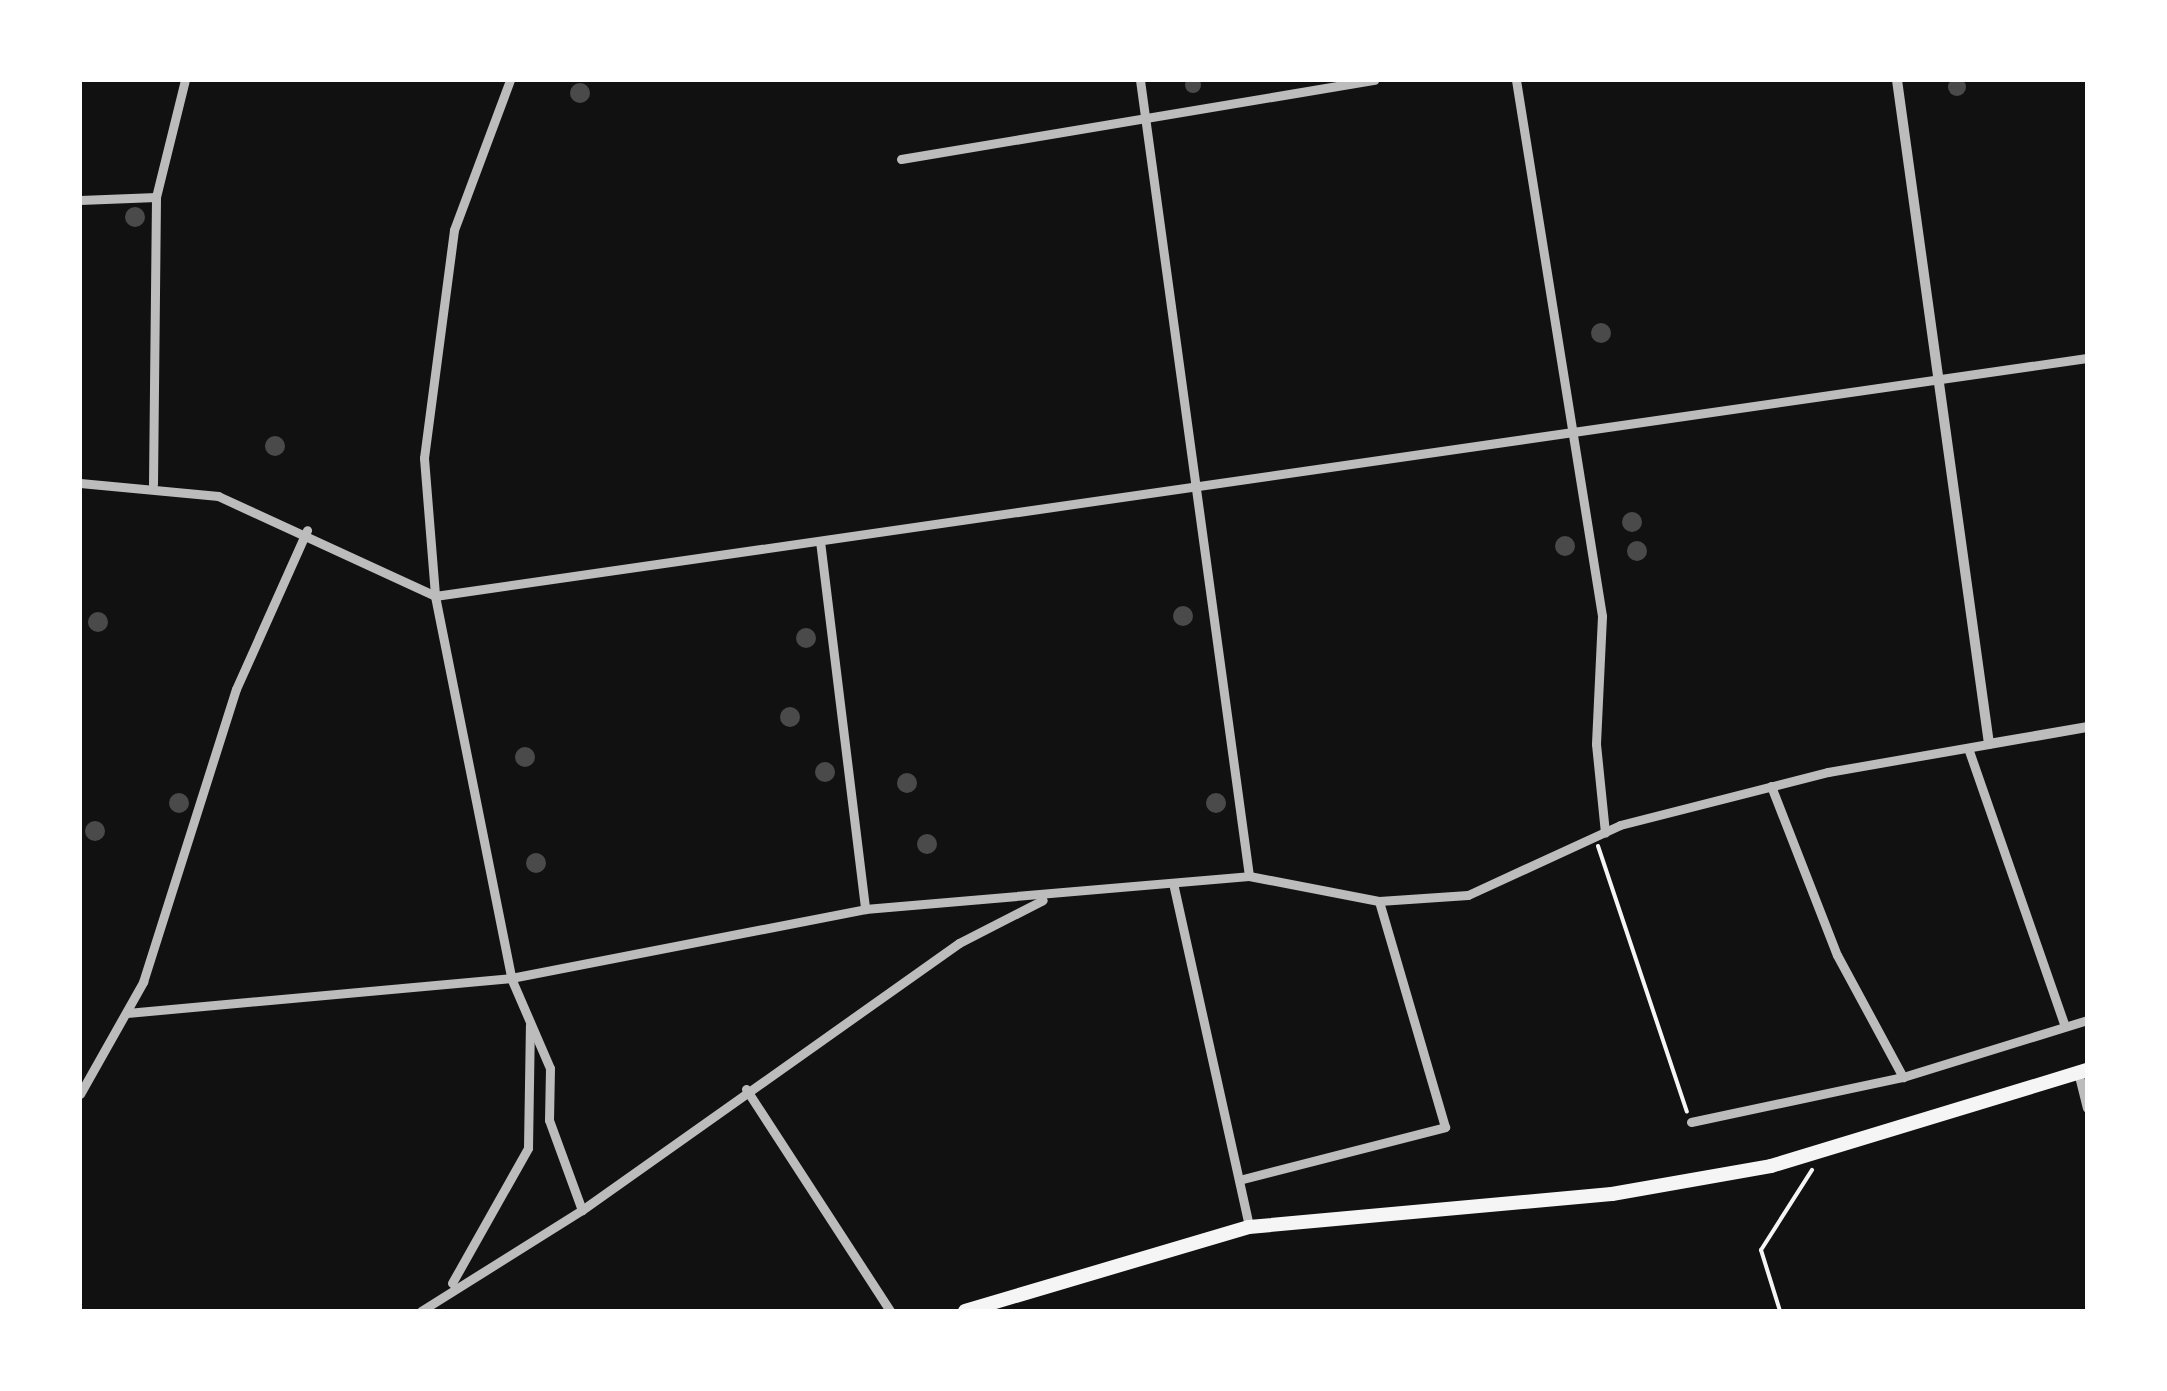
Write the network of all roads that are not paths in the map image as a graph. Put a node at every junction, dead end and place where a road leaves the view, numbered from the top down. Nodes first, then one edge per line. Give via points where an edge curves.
1 (186, 80) edge
2 (510, 80) edge
3 (1140, 80) edge
4 (1374, 80) edge
5 (1516, 80) edge
6 (1897, 80) edge
7 (1145, 115) junction
8 (901, 159) dead end
9 (156, 197) junction
10 (80, 200) edge
11 (2087, 358) edge
12 (1940, 383) junction
13 (1572, 431) junction
14 (80, 483) edge
15 (153, 484) junction
16 (1193, 491) junction
17 (307, 530) junction
18 (820, 541) junction
19 (435, 596) junction
20 (2087, 727) edge
21 (1989, 744) junction
22 (1968, 748) junction
23 (1772, 786) junction
24 (1600, 835) junction
25 (1249, 876) junction
26 (1173, 883) junction
27 (1050, 896) junction
28 (1379, 901) junction
29 (865, 908) junction
30 (511, 978) junction
31 (127, 1013) junction
32 (2087, 1020) edge
33 (530, 1022) junction
34 (2066, 1026) junction
35 (2082, 1071) edge
36 (1902, 1077) junction
37 (746, 1090) junction
38 (80, 1094) edge
39 (2087, 1108) edge
40 (549, 1120) junction
41 (534, 1122) junction
42 (1691, 1122) road end
43 (1238, 1180) junction
44 (582, 1210) junction
45 (1249, 1227) junction
46 (450, 1285) junction
47 (421, 1311) edge
48 (890, 1311) edge
49 (965, 1311) edge

1 - 9 street
2 - 19 street via 474,165 436,309 424,428
3 - 7 street
4 - 7 street
5 - 13 street
6 - 12 street
7 - 8 street
7 - 16 street
9 - 10 street
9 - 15 street
11 - 12 street
12 - 13 street
12 - 21 street
13 - 16 street
13 - 24 street via 1602,616
14 - 15 street
15 - 17 street
16 - 18 street
16 - 25 street
17 - 19 street
17 - 31 street via 253,642 175,902
18 - 19 street
18 - 29 street
19 - 30 street
20 - 21 street
21 - 22 street
22 - 23 street
22 - 34 street
23 - 24 street
23 - 36 street via 1836,955
24 - 28 street via 1500,886
25 - 26 street
25 - 28 street
26 - 27 street
26 - 43 street
27 - 29 street
27 - 37 street via 959,943
28 - 43 street via 1445,1128
29 - 30 street
30 - 31 street
30 - 33 street
31 - 38 street
32 - 34 street
33 - 40 street via 552,1082
33 - 41 street
34 - 36 street
35 - 39 street
35 - 45 highway via 1809,1155 1612,1194
36 - 42 street
37 - 44 street
37 - 48 street
40 - 41 street
40 - 44 street
41 - 46 street
43 - 45 street
44 - 46 street
45 - 49 highway
46 - 47 street

